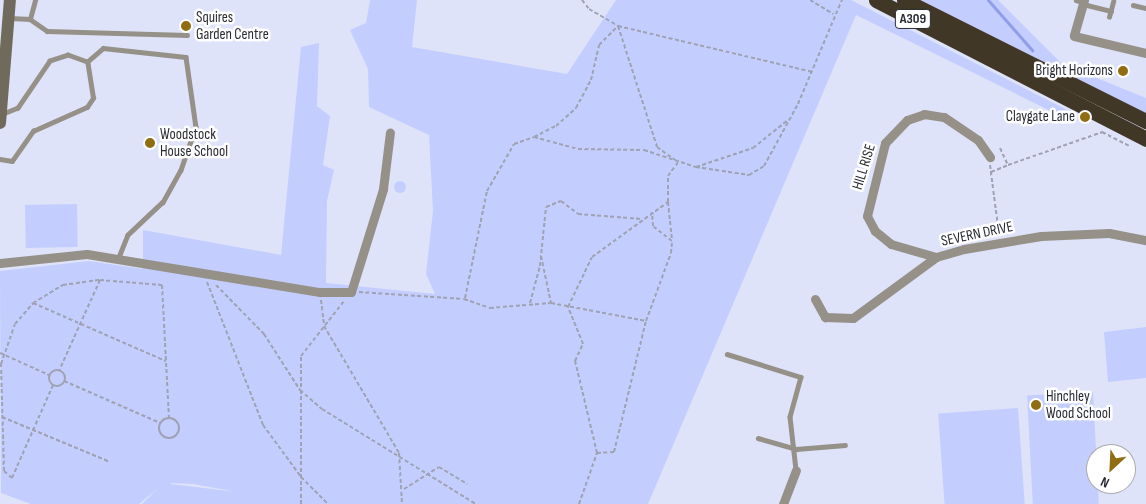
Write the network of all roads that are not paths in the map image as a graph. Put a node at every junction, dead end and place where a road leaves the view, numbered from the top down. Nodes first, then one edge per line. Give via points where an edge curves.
1 (10, 0) edge
2 (35, 0) edge
3 (876, 0) edge
4 (904, 0) edge
5 (1081, 1) edge
6 (1113, 2) dead end
7 (1133, 5) dead end
8 (1146, 8) edge
9 (1111, 11) junction
10 (1109, 17) dead end
11 (6, 18) junction
12 (30, 19) junction
13 (187, 35) dead end
14 (1146, 53) edge
15 (87, 62) junction
16 (2, 96) edge
17 (1, 119) edge
18 (1146, 121) edge
19 (390, 132) dead end
20 (1142, 144) edge
21 (990, 157) road end
22 (0, 159) edge
23 (1146, 240) edge
24 (120, 257) junction
25 (936, 257) junction
26 (0, 263) edge
27 (815, 299) dead end
28 (727, 354) dead end
29 (758, 438) dead end
30 (845, 444) dead end
31 (796, 449) junction
32 (796, 470) joint
33 (782, 504) edge

1 - 11 street
2 - 12 lane
3 - 20 highway, A309
4 - 18 highway, A309
5 - 9 lane
5 - 14 street via 1074,36
6 - 9 lane
7 - 8 lane
9 - 10 lane
11 - 12 lane
11 - 16 street
12 - 13 lane via 47,31
15 - 17 lane via 68,55 50,61 18,108
15 - 22 lane via 93,98 87,106 33,132 12,161
15 - 24 lane via 103,48 186,57 196,126 182,170 163,202 128,235
16 - 17 street
19 - 24 street via 383,188 351,292 320,292
21 - 25 street, HILL RISE via 978,140 944,117 924,114 907,120 885,144 867,216 875,232 891,244
23 - 25 street, SEVERN DRIVE via 1109,233 999,241
24 - 26 street via 87,254
25 - 27 street, SEVERN DRIVE via 853,318 825,317
28 - 31 lane via 801,377 790,417
29 - 31 lane
30 - 31 lane
31 - 32 lane
32 - 33 street

